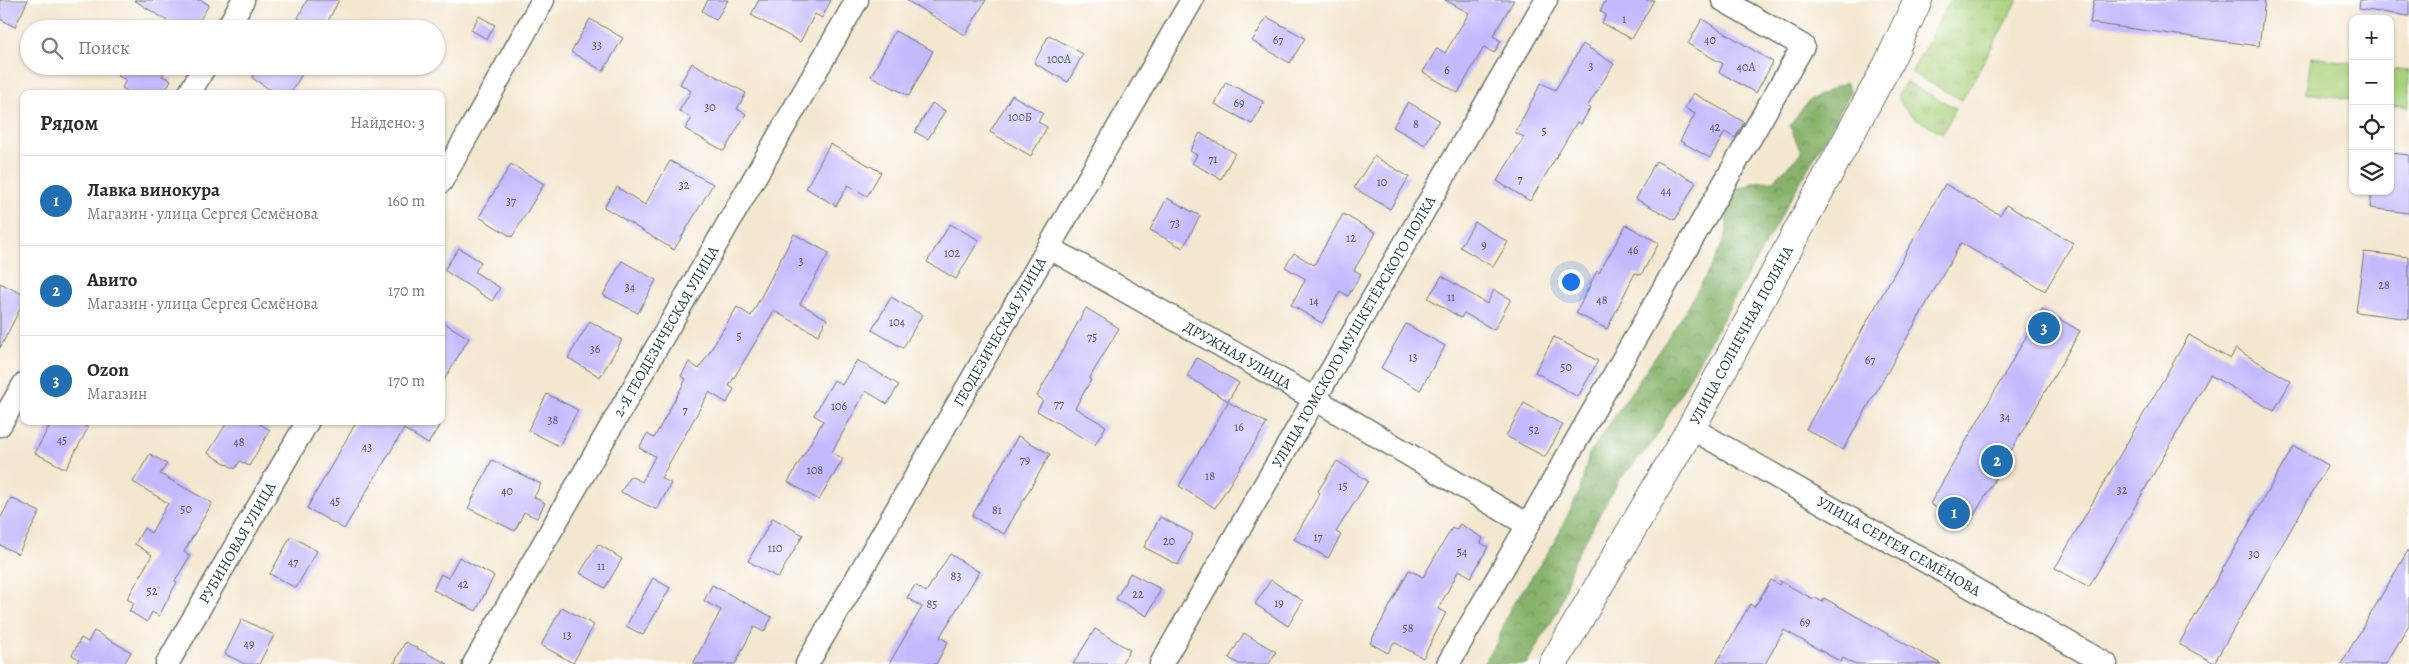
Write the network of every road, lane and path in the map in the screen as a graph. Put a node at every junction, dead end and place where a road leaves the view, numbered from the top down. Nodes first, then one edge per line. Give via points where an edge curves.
1 (243, 0) edge
2 (543, 0) edge
3 (857, 0) edge
4 (1192, 0) edge
5 (1546, 0) edge
6 (1723, 0) edge
7 (1918, 0) edge
8 (232, 20) edge
9 (200, 75) edge
10 (192, 90) edge
11 (445, 175) edge
12 (1050, 248) junction
13 (20, 391) edge
14 (1313, 398) junction
15 (0, 425) edge
16 (306, 425) edge
17 (1691, 428) junction
18 (1528, 525) junction
19 (167, 664) edge
20 (474, 664) edge
21 (807, 664) edge
22 (1161, 664) edge
23 (1448, 664) edge
24 (1553, 664) edge
25 (2106, 664) edge

1 - 8 street
2 - 11 street
3 - 20 street, 2-Я ГЕОДЕЗИЧЕСКАЯ УЛИЦА
4 - 12 street, ГЕОДЕЗИЧЕСКАЯ УЛИЦА
5 - 14 street, УЛИЦА ТОМСКОГО МУШКЕТЁРСКОГО ПОЛКА
6 - 18 street via 1803,46
7 - 17 street, УЛИЦА СОЛНЕЧНАЯ ПОЛЯНА via 1888,64
9 - 10 street
12 - 14 street, ДРУЖНАЯ УЛИЦА
12 - 21 street, ГЕОДЕЗИЧЕСКАЯ УЛИЦА
13 - 15 street
14 - 18 street, ДРУЖНАЯ УЛИЦА
14 - 22 street, УЛИЦА ТОМСКОГО МУШКЕТЁРСКОГО ПОЛКА
16 - 19 street, РУБИНОВАЯ УЛИЦА
17 - 24 street, УЛИЦА СОЛНЕЧНАЯ ПОЛЯНА
17 - 25 street, УЛИЦА СЕРГЕЯ СЕМЁНОВА
18 - 23 street

